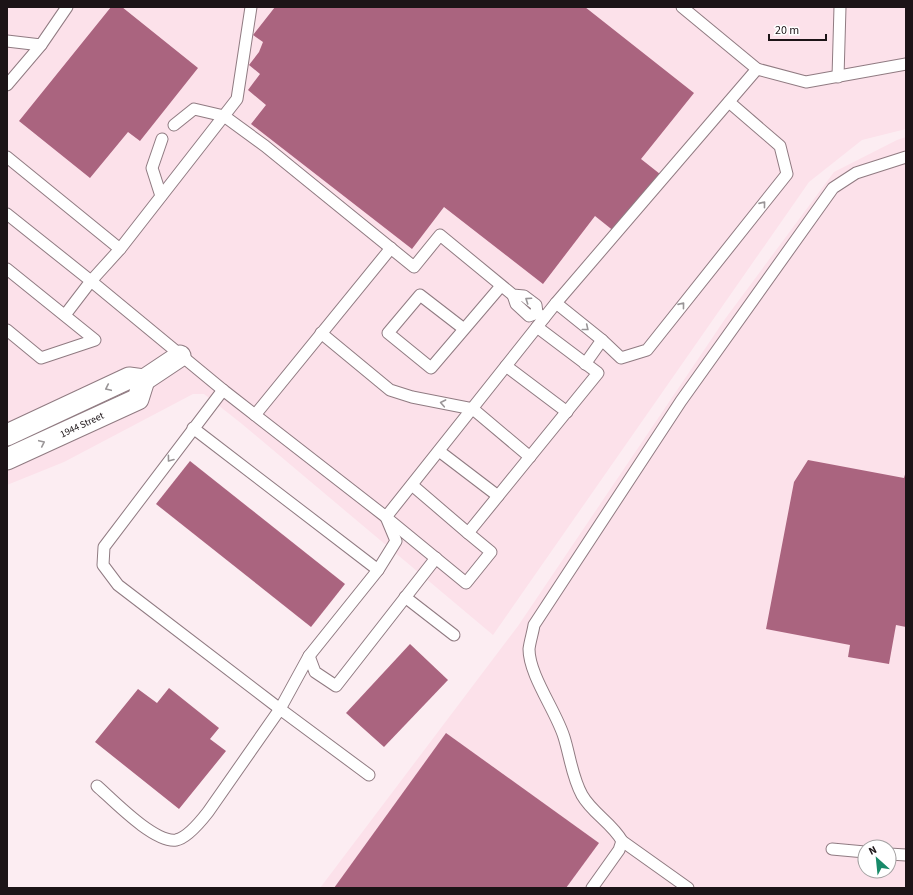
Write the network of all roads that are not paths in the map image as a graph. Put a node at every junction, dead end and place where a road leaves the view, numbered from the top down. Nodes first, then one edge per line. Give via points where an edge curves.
1 (67, 7) edge
2 (250, 7) edge
3 (682, 7) edge
4 (840, 7) edge
5 (7, 41) edge
6 (41, 45) junction
7 (906, 64) edge
8 (757, 69) junction
9 (838, 77) junction
10 (7, 85) edge
11 (729, 102) junction
12 (224, 116) junction
13 (174, 125) dead end
14 (162, 139) dead end
15 (906, 156) edge
16 (7, 157) edge
17 (161, 196) junction
18 (7, 214) edge
19 (391, 248) junction
20 (120, 249) junction
21 (7, 269) edge
22 (91, 281) junction
23 (501, 286) junction
24 (556, 303) junction
25 (65, 315) junction
26 (540, 319) junction
27 (464, 329) junction
28 (7, 330) edge
29 (321, 333) junction
30 (602, 340) junction
31 (180, 356) junction
32 (585, 364) junction
33 (506, 366) junction
34 (144, 380) junction
35 (222, 390) junction
36 (473, 409) junction
37 (566, 412) junction
38 (255, 415) junction
39 (194, 428) junction
40 (7, 435) edge
41 (439, 451) junction
42 (530, 457) junction
43 (7, 459) edge
44 (412, 485) junction
45 (498, 496) junction
46 (386, 517) junction
47 (468, 533) junction
48 (436, 558) junction
49 (378, 570) junction
50 (405, 597) junction
51 (454, 634) dead end
52 (309, 656) junction
53 (280, 709) junction
54 (369, 775) dead end
55 (97, 786) dead end
56 (622, 841) junction
57 (832, 850) dead end
58 (857, 852) edge
59 (592, 888) edge
60 (688, 888) edge

1 - 6 lane
2 - 12 lane via 237,99
3 - 8 lane
4 - 9 lane
5 - 6 lane
6 - 10 lane
7 - 9 lane
8 - 9 lane via 806,82
8 - 11 lane
11 - 24 lane
30 -> 11 lane via 621,358 647,350 788,174 780,146
12 - 13 lane via 194,109
12 - 17 lane
12 - 19 lane
14 - 17 lane via 152,168
15 - 56 lane via 856,172 833,188 681,401 534,625 529,649 532,666 564,735 573,773 582,795 595,812 618,833
16 - 20 lane
17 - 20 lane
18 - 22 lane
19 - 23 lane via 414,267 440,235
19 - 29 lane
20 - 22 lane
21 - 25 lane
22 - 25 lane
22 - 31 lane
23 - 26 lane via 513,295 524,296 536,305
23 - 27 lane
24 - 26 lane
24 -> 30 lane
25 - 28 lane via 95,340 41,358
26 - 32 lane
26 - 33 lane
27 - 27 lane via 431,368 388,333 420,296
36 -> 29 lane via 390,390
29 - 38 lane
30 - 32 lane
31 - 34 street
31 - 35 lane
32 - 37 lane via 598,373
33 - 36 lane
33 - 37 lane
34 -> 40 street via 129,378
43 -> 34 street, 1944 Street via 138,399
35 - 38 lane
35 - 39 lane
36 - 41 lane
36 - 42 lane
37 - 42 lane
38 - 46 lane
39 - 49 lane
39 -> 53 lane via 104,547 103,565 118,585
41 - 44 lane
41 - 45 lane
42 - 45 lane
44 - 46 lane
44 - 47 lane
45 - 47 lane
46 - 48 lane
46 - 49 lane via 396,541
47 - 48 lane via 491,552 466,583
48 - 50 lane
49 - 52 lane
50 - 51 lane
50 - 52 lane via 336,686 315,672
52 - 53 lane
53 - 54 lane
53 - 55 lane via 196,828 177,840 165,839 150,831
56 - 59 lane via 619,850
56 - 60 lane
57 - 58 lane

